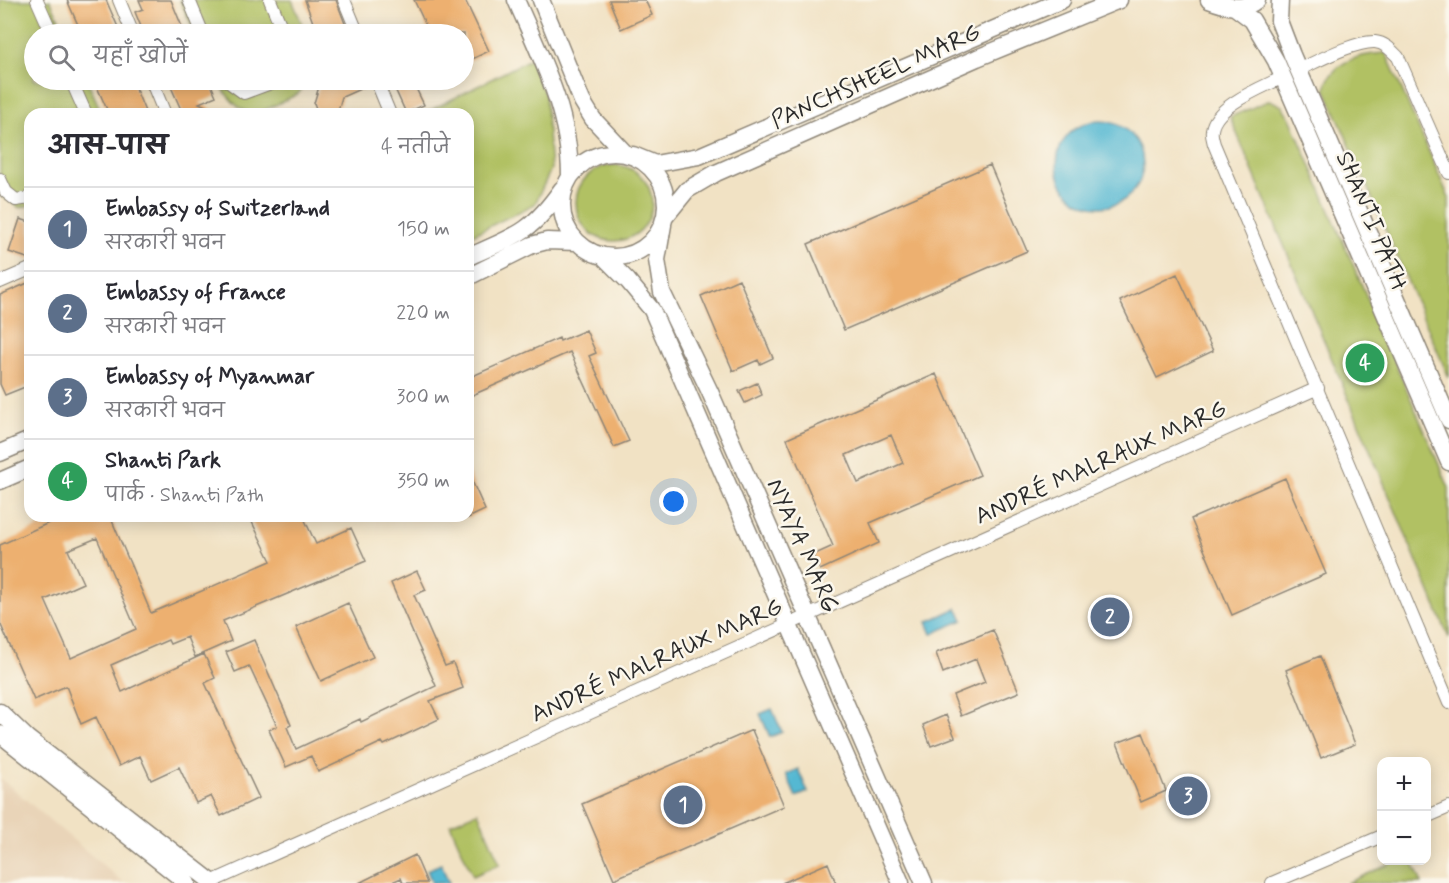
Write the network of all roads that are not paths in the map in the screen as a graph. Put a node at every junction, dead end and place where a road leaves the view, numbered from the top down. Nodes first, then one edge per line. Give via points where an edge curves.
1 (37, 0) edge
2 (119, 0) edge
3 (189, 0) edge
4 (270, 0) edge
5 (344, 0) edge
6 (516, 0) edge
7 (541, 0) edge
8 (1062, 0) edge
9 (1119, 0) edge
10 (1209, 0) edge
11 (1257, 0) edge
12 (1280, 0) edge
13 (1236, 8) junction
14 (48, 24) edge
15 (129, 24) edge
16 (199, 24) edge
17 (280, 24) edge
18 (354, 24) edge
19 (1300, 69) junction
20 (1283, 77) junction
21 (75, 90) edge
22 (155, 90) edge
23 (380, 90) edge
24 (83, 108) edge
25 (163, 108) edge
26 (388, 108) edge
27 (629, 154) junction
28 (1449, 173) edge
29 (0, 179) edge
30 (568, 180) junction
31 (24, 199) edge
32 (664, 221) junction
33 (577, 242) junction
34 (474, 254) edge
35 (603, 256) junction
36 (24, 272) edge
37 (474, 274) edge
38 (0, 282) edge
39 (1318, 388) junction
40 (1449, 420) edge
41 (24, 443) edge
42 (0, 453) edge
43 (1449, 462) edge
44 (24, 471) edge
45 (0, 481) edge
46 (808, 617) junction
47 (789, 625) junction
48 (1449, 703) edge
49 (0, 712) edge
50 (0, 734) edge
51 (1449, 807) edge
52 (1431, 815) edge
53 (1377, 838) edge
54 (187, 883) edge
55 (211, 883) edge
56 (901, 883) edge
57 (924, 883) edge
58 (1272, 883) edge

1 - 14 street
2 - 15 street
3 - 16 street
4 - 17 street
5 - 18 street
6 - 30 main road via 562,115 570,154
7 - 27 main road via 582,101 593,119
8 - 27 main road via 699,156 655,164
9 - 32 main road, PANCHSHEEL MARG via 716,173 687,190
10 - 13 main road
11 - 13 main road
12 - 19 main road, SHANTI PATH via 1279,21
13 - 20 main road, SHANTI PATH via 1252,20
19 - 28 street via 1357,46 1374,42 1387,46 1398,57
19 - 40 main road, SHANTI PATH
20 - 39 street via 1237,101 1219,115 1212,129 1214,144
20 - 43 main road, SHANTI PATH
21 - 24 street
22 - 25 street
23 - 26 street
27 - 30 main road via 609,152 594,156 580,164
27 - 32 main road via 657,173 667,202
29 - 31 street via 6,192 16,200
30 - 33 main road via 561,205 566,225
30 - 34 main road via 539,220 520,234
32 - 35 main road via 653,240 638,252 621,257
32 - 46 main road, NYAYA MARG via 657,260 662,292
33 - 35 main road
33 - 37 main road via 547,240
35 - 47 main road, NYAYA MARG via 652,310
36 - 38 street
39 - 46 street, ANDRÉ MALRAUX MARG
39 - 48 street
41 - 42 main road
44 - 45 main road
46 - 47 street, ANDRÉ MALRAUX MARG
46 - 57 main road, NYAYA MARG
47 - 55 street, ANDRÉ MALRAUX MARG
47 - 56 main road, NYAYA MARG
49 - 55 main road via 27,738
50 - 54 main road
51 - 52 street
53 - 58 street

